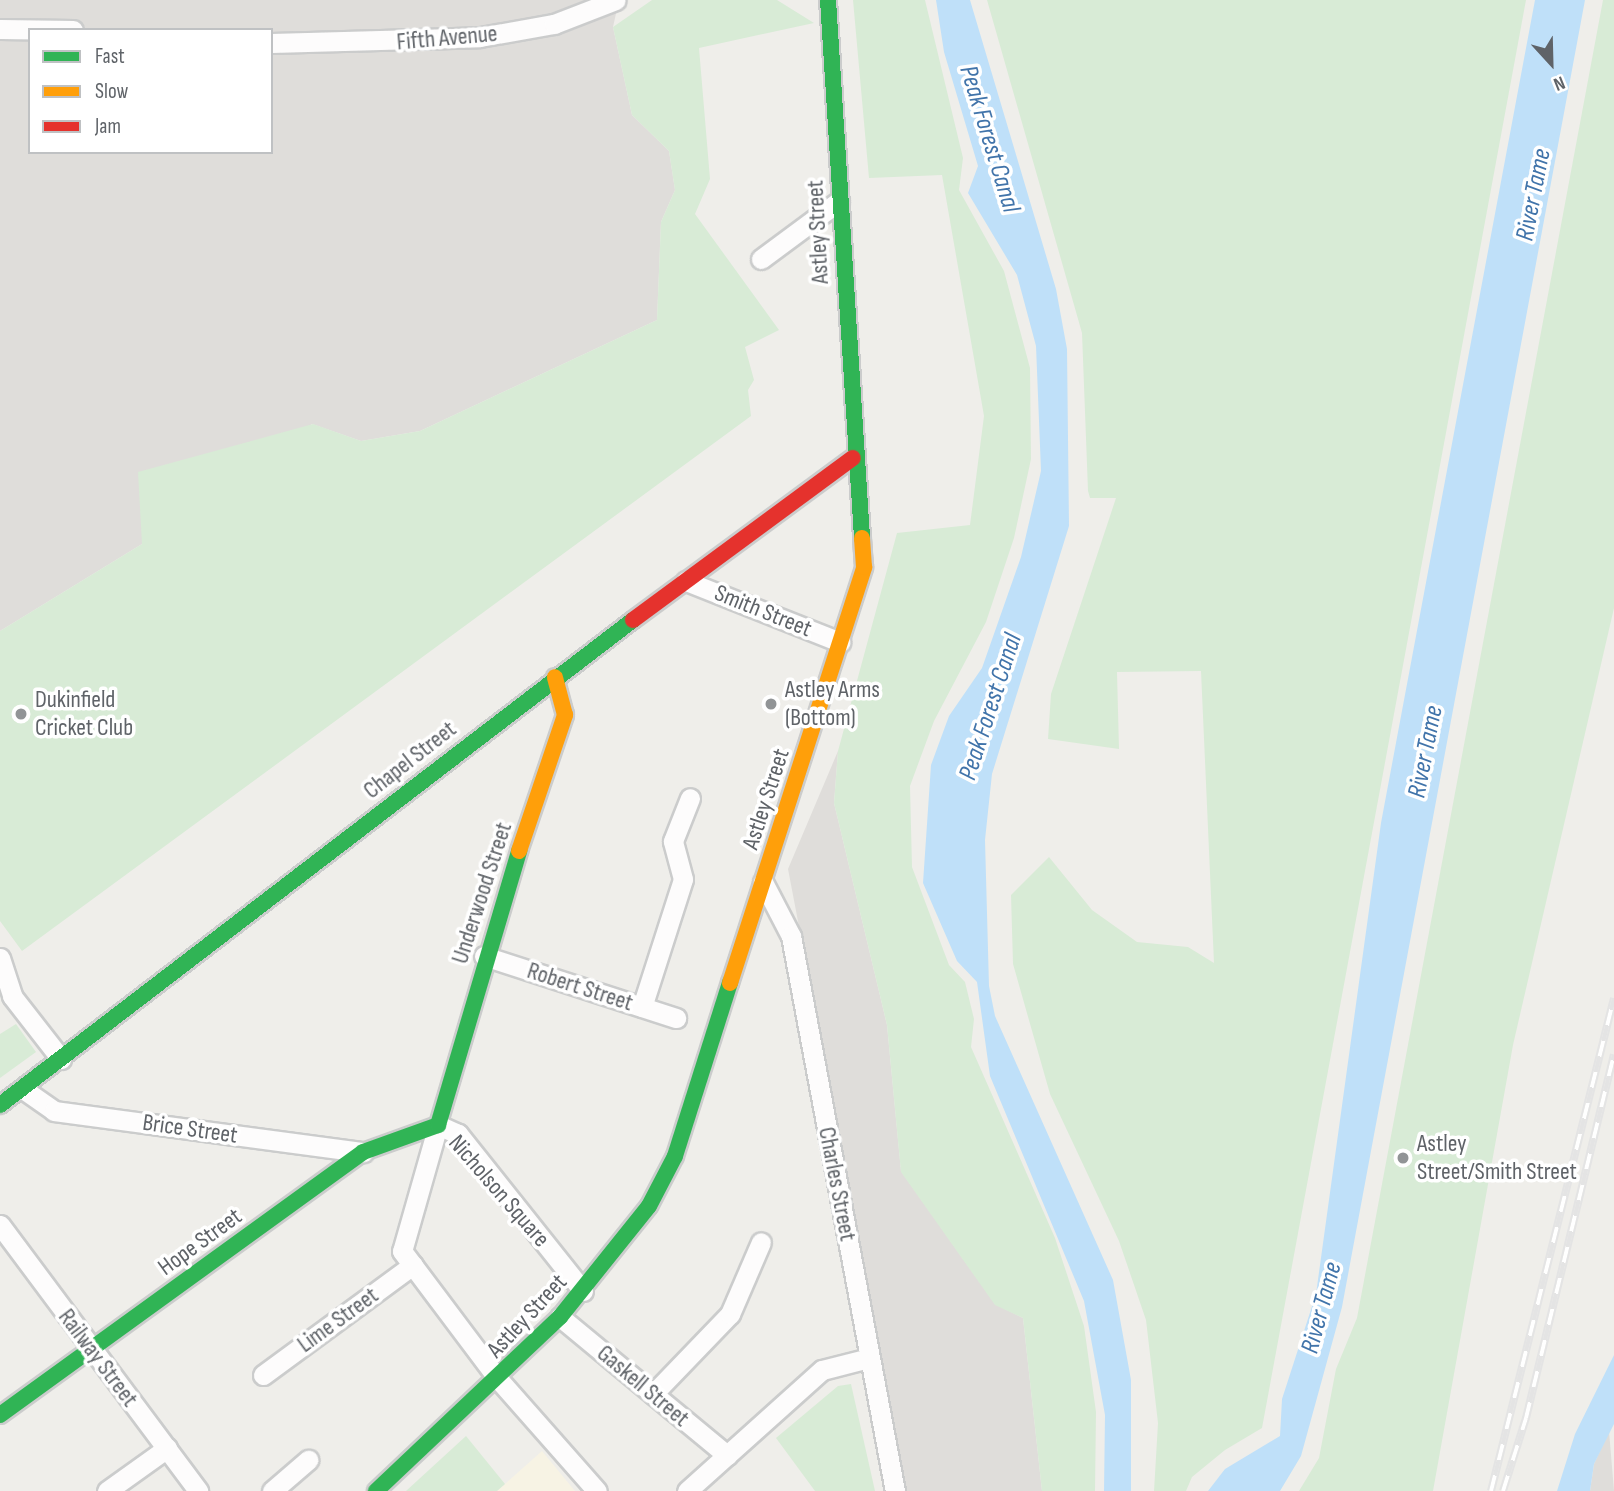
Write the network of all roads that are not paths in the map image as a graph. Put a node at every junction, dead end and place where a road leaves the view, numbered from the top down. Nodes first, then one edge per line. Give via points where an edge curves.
1 (616, 0) edge
2 (828, 0) edge
3 (0, 29) edge
4 (28, 29) edge
5 (273, 43) edge
6 (839, 201) junction
7 (761, 259) dead end
8 (853, 458) junction
9 (687, 581) junction
10 (840, 642) junction
11 (555, 677) junction
12 (690, 797) dead end
13 (763, 882) junction
14 (484, 956) junction
15 (0, 958) edge
16 (642, 1007) junction
17 (676, 1018) dead end
18 (61, 1059) junction
19 (23, 1089) junction
20 (0, 1105) edge
21 (438, 1125) junction
22 (363, 1152) junction
23 (0, 1225) edge
24 (761, 1242) dead end
25 (8, 1253) edge
26 (413, 1265) junction
27 (583, 1291) junction
28 (560, 1317) junction
29 (90, 1349) junction
30 (869, 1358) junction
31 (263, 1375) dead end
32 (499, 1380) junction
33 (653, 1394) junction
34 (0, 1415) edge
35 (167, 1448) junction
36 (727, 1455) junction
37 (308, 1460) dead end
38 (698, 1487) edge
39 (107, 1491) edge
40 (198, 1491) edge
41 (272, 1491) edge
42 (376, 1491) edge
43 (597, 1491) edge
44 (895, 1491) edge

1 - 5 street, Fifth Avenue via 554,24 469,39
2 - 6 street, Astley Street
3 - 4 street
6 - 7 street
6 - 8 street, Astley Street
8 - 9 street, Chapel Street
8 - 10 street, Astley Street via 864,567
9 - 10 street, Smith Street
9 - 11 street, Chapel Street
10 - 13 street, Astley Street
11 - 14 street, Underwood Street via 565,715
11 - 18 street, Chapel Street
12 - 16 street via 673,841 683,878
13 - 27 street, Astley Street via 675,1156 649,1206
13 - 30 street, Charles Street via 791,936
14 - 16 street, Robert Street
14 - 21 street, Underwood Street
15 - 18 street via 12,996
16 - 17 street, Robert Street
18 - 19 street, Chapel Street
19 - 20 street, Chapel Street
19 - 22 street, Brice Street via 54,1111
21 - 22 street, Hope Street
21 - 26 street, Nicholson Square via 402,1251
21 - 27 street, Nicholson Square via 458,1134
22 - 29 street, Hope Street
23 - 25 street, Railway Street
24 - 33 street via 730,1314
25 - 29 street, Railway Street
26 - 31 street, Lime Street
26 - 32 street, Nicholson Square
27 - 28 street, Astley Street
28 - 32 street, Astley Street
28 - 33 street, Gaskell Street
29 - 34 street, Hope Street
29 - 35 street, Railway Street
30 - 36 street via 822,1370
30 - 44 street, Charles Street
32 - 42 street, Astley Street
32 - 43 street, Nicholson Square
33 - 36 street, Gaskell Street
35 - 39 street
35 - 40 street, Railway Street
36 - 38 street
37 - 41 street

